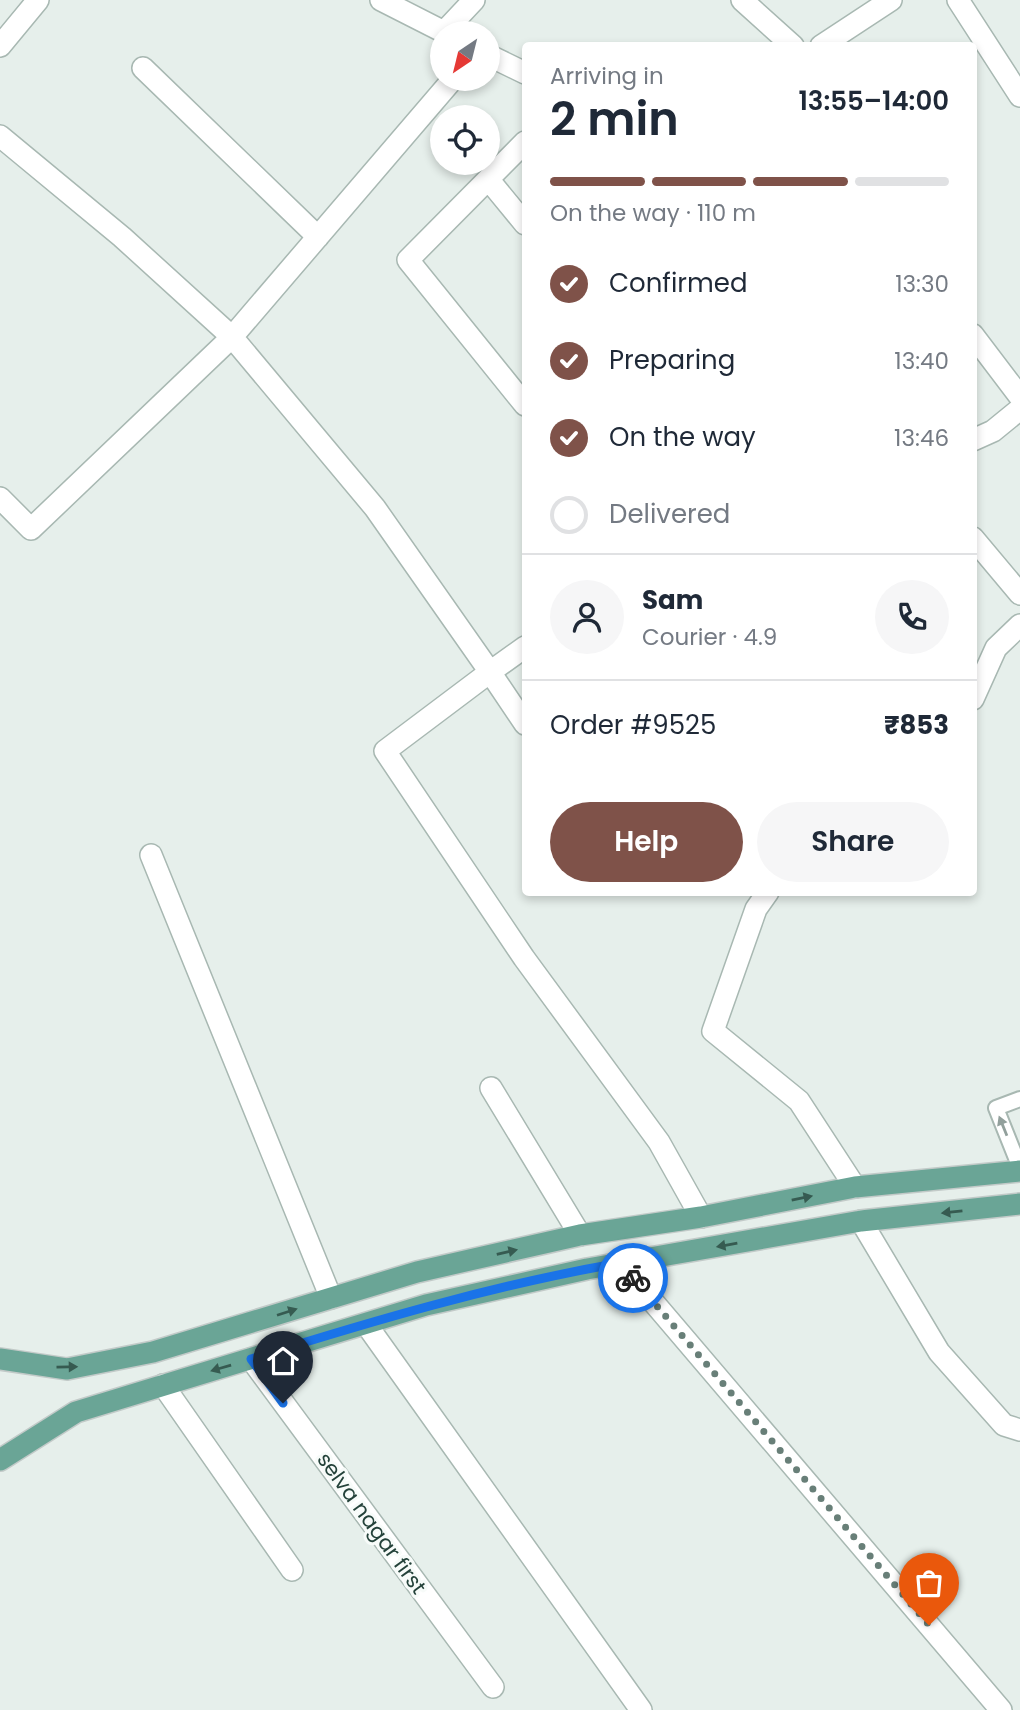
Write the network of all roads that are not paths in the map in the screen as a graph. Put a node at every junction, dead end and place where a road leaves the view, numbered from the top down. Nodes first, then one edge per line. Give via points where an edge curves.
1 (38, 0) edge
2 (381, 0) edge
3 (474, 0) edge
4 (742, 0) edge
5 (891, 0) edge
6 (958, 0) edge
7 (456, 21) edge
8 (430, 25) edge
9 (789, 42) edge
10 (827, 42) edge
11 (0, 46) edge
12 (500, 61) edge
13 (143, 68) dead end
14 (522, 72) edge
15 (443, 91) edge
16 (1020, 96) edge
17 (0, 136) edge
18 (522, 145) edge
19 (488, 179) junction
20 (522, 220) edge
21 (318, 237) junction
22 (232, 337) junction
23 (977, 340) edge
24 (1020, 397) edge
25 (522, 401) edge
26 (1020, 409) edge
27 (977, 438) edge
28 (0, 498) edge
29 (977, 543) edge
30 (1020, 594) edge
31 (1020, 625) edge
32 (522, 649) edge
33 (490, 672) junction
34 (977, 690) edge
35 (522, 720) edge
36 (151, 855) dead end
37 (765, 896) edge
38 (491, 1088) dead end
39 (1020, 1099) edge
40 (1020, 1169) edge
41 (856, 1187) junction
42 (1020, 1204) edge
43 (701, 1217) junction
44 (861, 1221) junction
45 (580, 1236) junction
46 (620, 1263) junction
47 (331, 1298) junction
48 (366, 1324) junction
49 (0, 1359) edge
50 (251, 1359) junction
51 (163, 1385) junction
52 (1012, 1428) edge
53 (1020, 1442) edge
54 (0, 1460) edge
55 (292, 1570) dead end
56 (493, 1687) dead end
57 (641, 1710) edge
58 (1001, 1710) edge

1 - 11 street
2 - 8 street
3 - 7 street
4 - 9 street
5 - 10 street
6 - 16 street
12 - 14 street
13 - 21 street
15 - 21 street
17 - 22 street via 122,237
18 - 19 street
19 - 20 street
19 - 25 street via 408,260
21 - 22 street
22 - 28 street via 32,529
22 - 33 street via 375,508
23 - 24 street
26 - 27 street
29 - 30 street
31 - 34 street via 996,648
32 - 33 street
33 - 35 street
33 - 43 street via 385,751 524,958 659,1142
36 - 47 street
37 - 41 street via 756,909 713,1031 799,1101
38 - 45 street
40 -> 39 lane via 996,1108
40 - 41 main road
43 -> 41 main road
42 -> 44 main road
43 - 45 main road
44 -> 46 main road
44 - 52 street via 939,1352
47 -> 45 main road via 418,1272
46 - 48 main road via 426,1305
46 - 58 street
49 -> 47 main road via 67,1369 153,1352
48 - 50 main road
48 - 57 street
50 -> 51 main road
50 - 56 street, selva nagar first
51 - 54 main road via 76,1412
51 - 55 street
52 - 53 street

